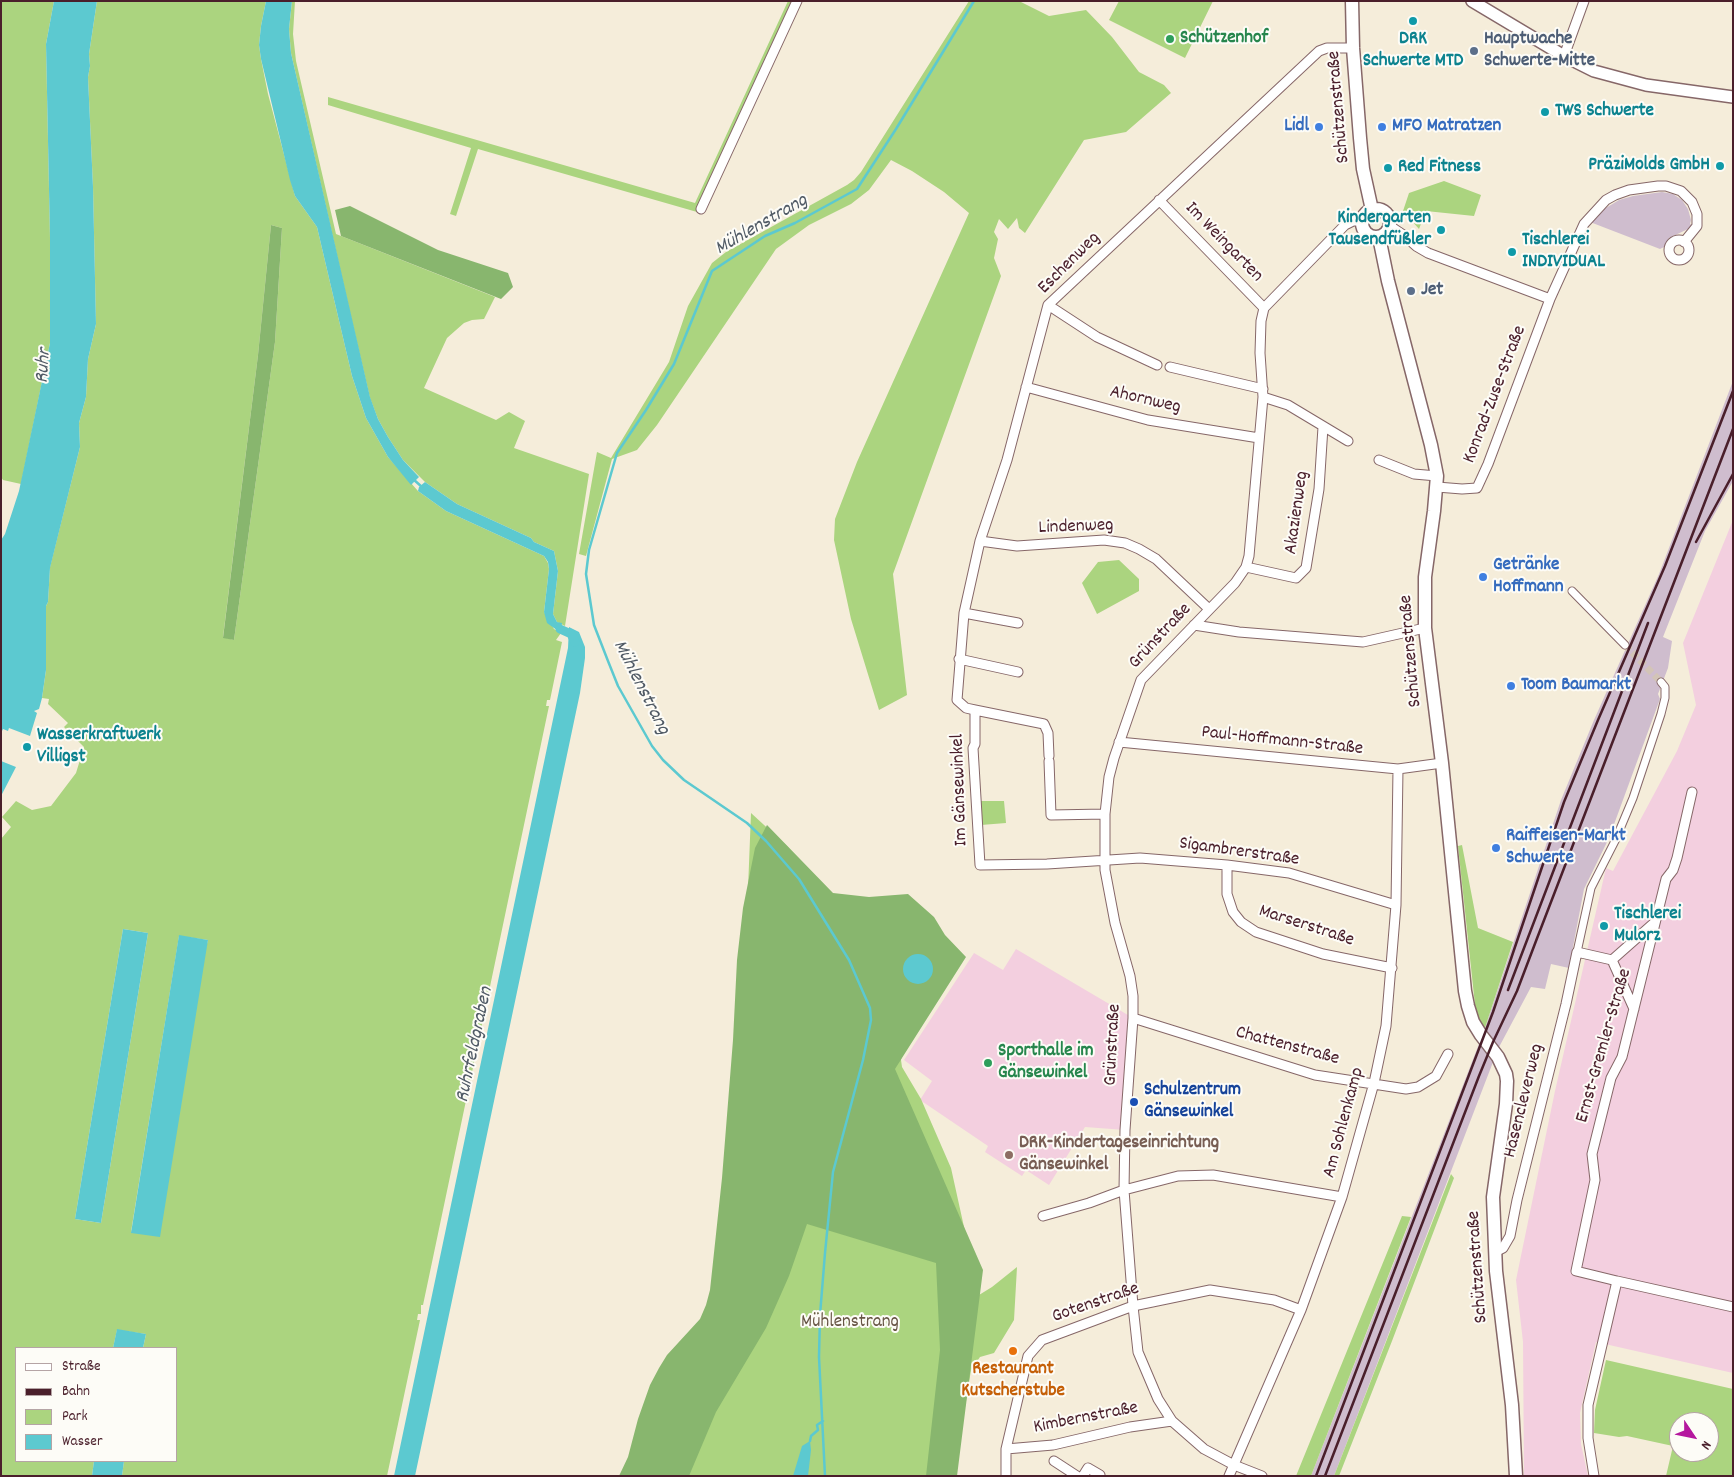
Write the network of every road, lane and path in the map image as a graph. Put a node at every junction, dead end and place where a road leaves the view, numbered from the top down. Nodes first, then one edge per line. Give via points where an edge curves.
1 (796, 1) edge
2 (1352, 1) edge
3 (1472, 1) edge
4 (1584, 1) edge
5 (1353, 48) junction
6 (1564, 56) junction
7 (1733, 97) edge
8 (1159, 200) junction
9 (701, 210) dead end
10 (1372, 210) junction
11 (1362, 222) junction
12 (1390, 226) junction
13 (1379, 237) junction
14 (1684, 242) dead end
15 (1550, 300) junction
16 (1048, 305) junction
17 (1264, 308) junction
18 (1157, 365) dead end
19 (1170, 367) dead end
20 (1026, 387) junction
21 (1263, 393) junction
22 (1323, 427) junction
23 (1259, 438) junction
24 (1348, 441) dead end
25 (1379, 460) dead end
26 (1437, 482) junction
27 (980, 541) junction
28 (1246, 567) junction
29 (1572, 591) dead end
30 (1209, 609) junction
31 (964, 613) junction
32 (1018, 623) dead end
33 (1194, 625) junction
34 (1425, 628) junction
35 (1625, 645) tunnel mouth
36 (959, 659) junction
37 (1018, 672) dead end
38 (1661, 682) tunnel mouth
39 (974, 710) junction
40 (1119, 742) junction
41 (1442, 763) junction
42 (1398, 769) junction
43 (1692, 792) dead end
44 (1105, 814) junction
45 (1103, 861) junction
46 (1227, 864) junction
47 (1396, 905) junction
48 (1655, 921) junction
49 (1577, 952) junction
50 (1612, 960) junction
51 (1392, 968) junction
52 (1634, 1009) junction
53 (1133, 1018) junction
54 (1448, 1054) dead end
55 (1374, 1083) junction
56 (1124, 1190) junction
57 (1342, 1197) junction
58 (1043, 1216) dead end
59 (1495, 1252) junction
60 (1617, 1281) junction
61 (1133, 1306) junction
62 (1733, 1307) edge
63 (1301, 1310) junction
64 (1172, 1421) junction
65 (1006, 1449) junction
66 (1054, 1461) dead end
67 (1234, 1465) junction
68 (1007, 1475) edge
69 (1100, 1475) edge
70 (1077, 1476) edge
71 (1083, 1476) edge
72 (1229, 1476) edge
73 (1262, 1476) edge
74 (1516, 1476) edge
75 (1594, 1476) edge

1 - 9 street
2 - 5 main road, Schützenstraße
3 - 6 street
4 - 6 street
5 - 8 street, Eschenweg via 1319,51
5 - 10 main road, Schützenstraße via 1363,169
6 - 7 street via 1594,71 1646,85
8 - 16 street, Eschenweg
8 - 17 street, Im Weingarten
10 - 11 main road via 1367,212
10 - 12 main road via 1386,213
11 - 13 main road via 1367,234
11 - 17 street via 1353,221 1345,225
12 - 13 main road
12 - 15 street via 1428,253
13 - 26 main road, Schützenstraße via 1431,445
14 - 15 street, Konrad-Zuse-Straße via 1697,226 1697,214 1692,202 1680,191 1658,186 1615,195 1584,224
15 - 26 street, Konrad-Zuse-Straße via 1477,488 1462,489
16 - 18 street via 1097,337
16 - 20 street, Eschenweg
17 - 21 street, Grünstraße via 1260,352
19 - 21 street
20 - 23 street, Ahornweg via 1148,420
20 - 27 street, Eschenweg via 1007,460
21 - 22 street
21 - 23 street, Grünstraße
22 - 24 street
22 - 28 street, Akazienweg via 1319,489 1306,568 1296,578
23 - 28 street, Grünstraße via 1250,556
25 - 26 street
26 - 34 main road, Schützenstraße via 1425,577
27 - 30 street, Lindenweg via 1017,546 1104,540 1125,543 1156,560
27 - 31 street, Eschenweg
28 - 30 street, Grünstraße
29 - 35 street
30 - 33 street, Grünstraße
31 - 32 street
31 - 36 street, Eschenweg
33 - 34 street via 1363,642
33 - 40 street, Grünstraße via 1141,680
34 - 41 main road, Schützenstraße
36 - 37 street
36 - 39 street, Eschenweg via 957,700
38 - 49 street, Hasencleverweg via 1665,687 1661,714 1633,798 1591,888
39 - 44 street, Eschenweg via 1044,724 1047,728 1051,815
39 - 45 street, Im Gänsewinkel via 975,744 972,748 980,865
40 - 42 street, Paul-Hoffmann-Straße
40 - 44 street, Grünstraße via 1109,777
41 - 42 street, Paul-Hoffmann-Straße
41 - 59 main road, Schützenstraße via 1468,1006 1473,1022 1506,1074 1507,1092 1493,1197
42 - 47 street, Am Sohlenkamp
43 - 48 street, Ernst-Gremler-Straße via 1677,858 1666,880
44 - 45 street, Grünstraße
45 - 46 street, Sigambrerstraße via 1140,858
45 - 53 street, Grünstraße via 1130,976
46 - 47 street, Sigambrerstraße via 1289,873
46 - 51 street, Marserstraße via 1227,894 1233,912 1256,932 1322,954
47 - 51 street, Am Sohlenkamp
48 - 50 street
48 - 52 street, Ernst-Gremler-Straße
49 - 50 street
49 - 59 street, Hasencleverweg via 1510,1236 1503,1248
50 - 52 street
51 - 55 street, Am Sohlenkamp via 1386,1026
52 - 60 street, Ernst-Gremler-Straße via 1622,1057 1611,1078 1592,1154 1595,1180 1576,1271
53 - 55 street, Chattenstraße via 1315,1075
53 - 56 street, Grünstraße via 1125,1123
54 - 55 street, Chattenstraße via 1436,1076 1418,1088 1406,1090
55 - 57 street, Am Sohlenkamp
56 - 57 street via 1178,1176 1213,1175
56 - 58 street
56 - 61 street, Grünstraße
57 - 63 street, Am Sohlenkamp
59 - 74 main road, Schützenstraße via 1512,1405
60 - 62 street
60 - 75 street via 1588,1405 1588,1438
61 - 63 street, Gotenstraße via 1210,1290 1274,1300
61 - 64 street, Grünstraße via 1138,1352 1158,1399
61 - 65 street, Gotenstraße via 1054,1334 1035,1346 1028,1356
63 - 67 street, Am Sohlenkamp
64 - 65 street, Kimbernstraße via 1053,1445
64 - 67 street, Grünstraße via 1204,1449
65 - 68 street, Gotenstraße
66 - 70 street
67 - 72 street
67 - 73 street, Grünstraße
69 - 71 street via 1088,1468

